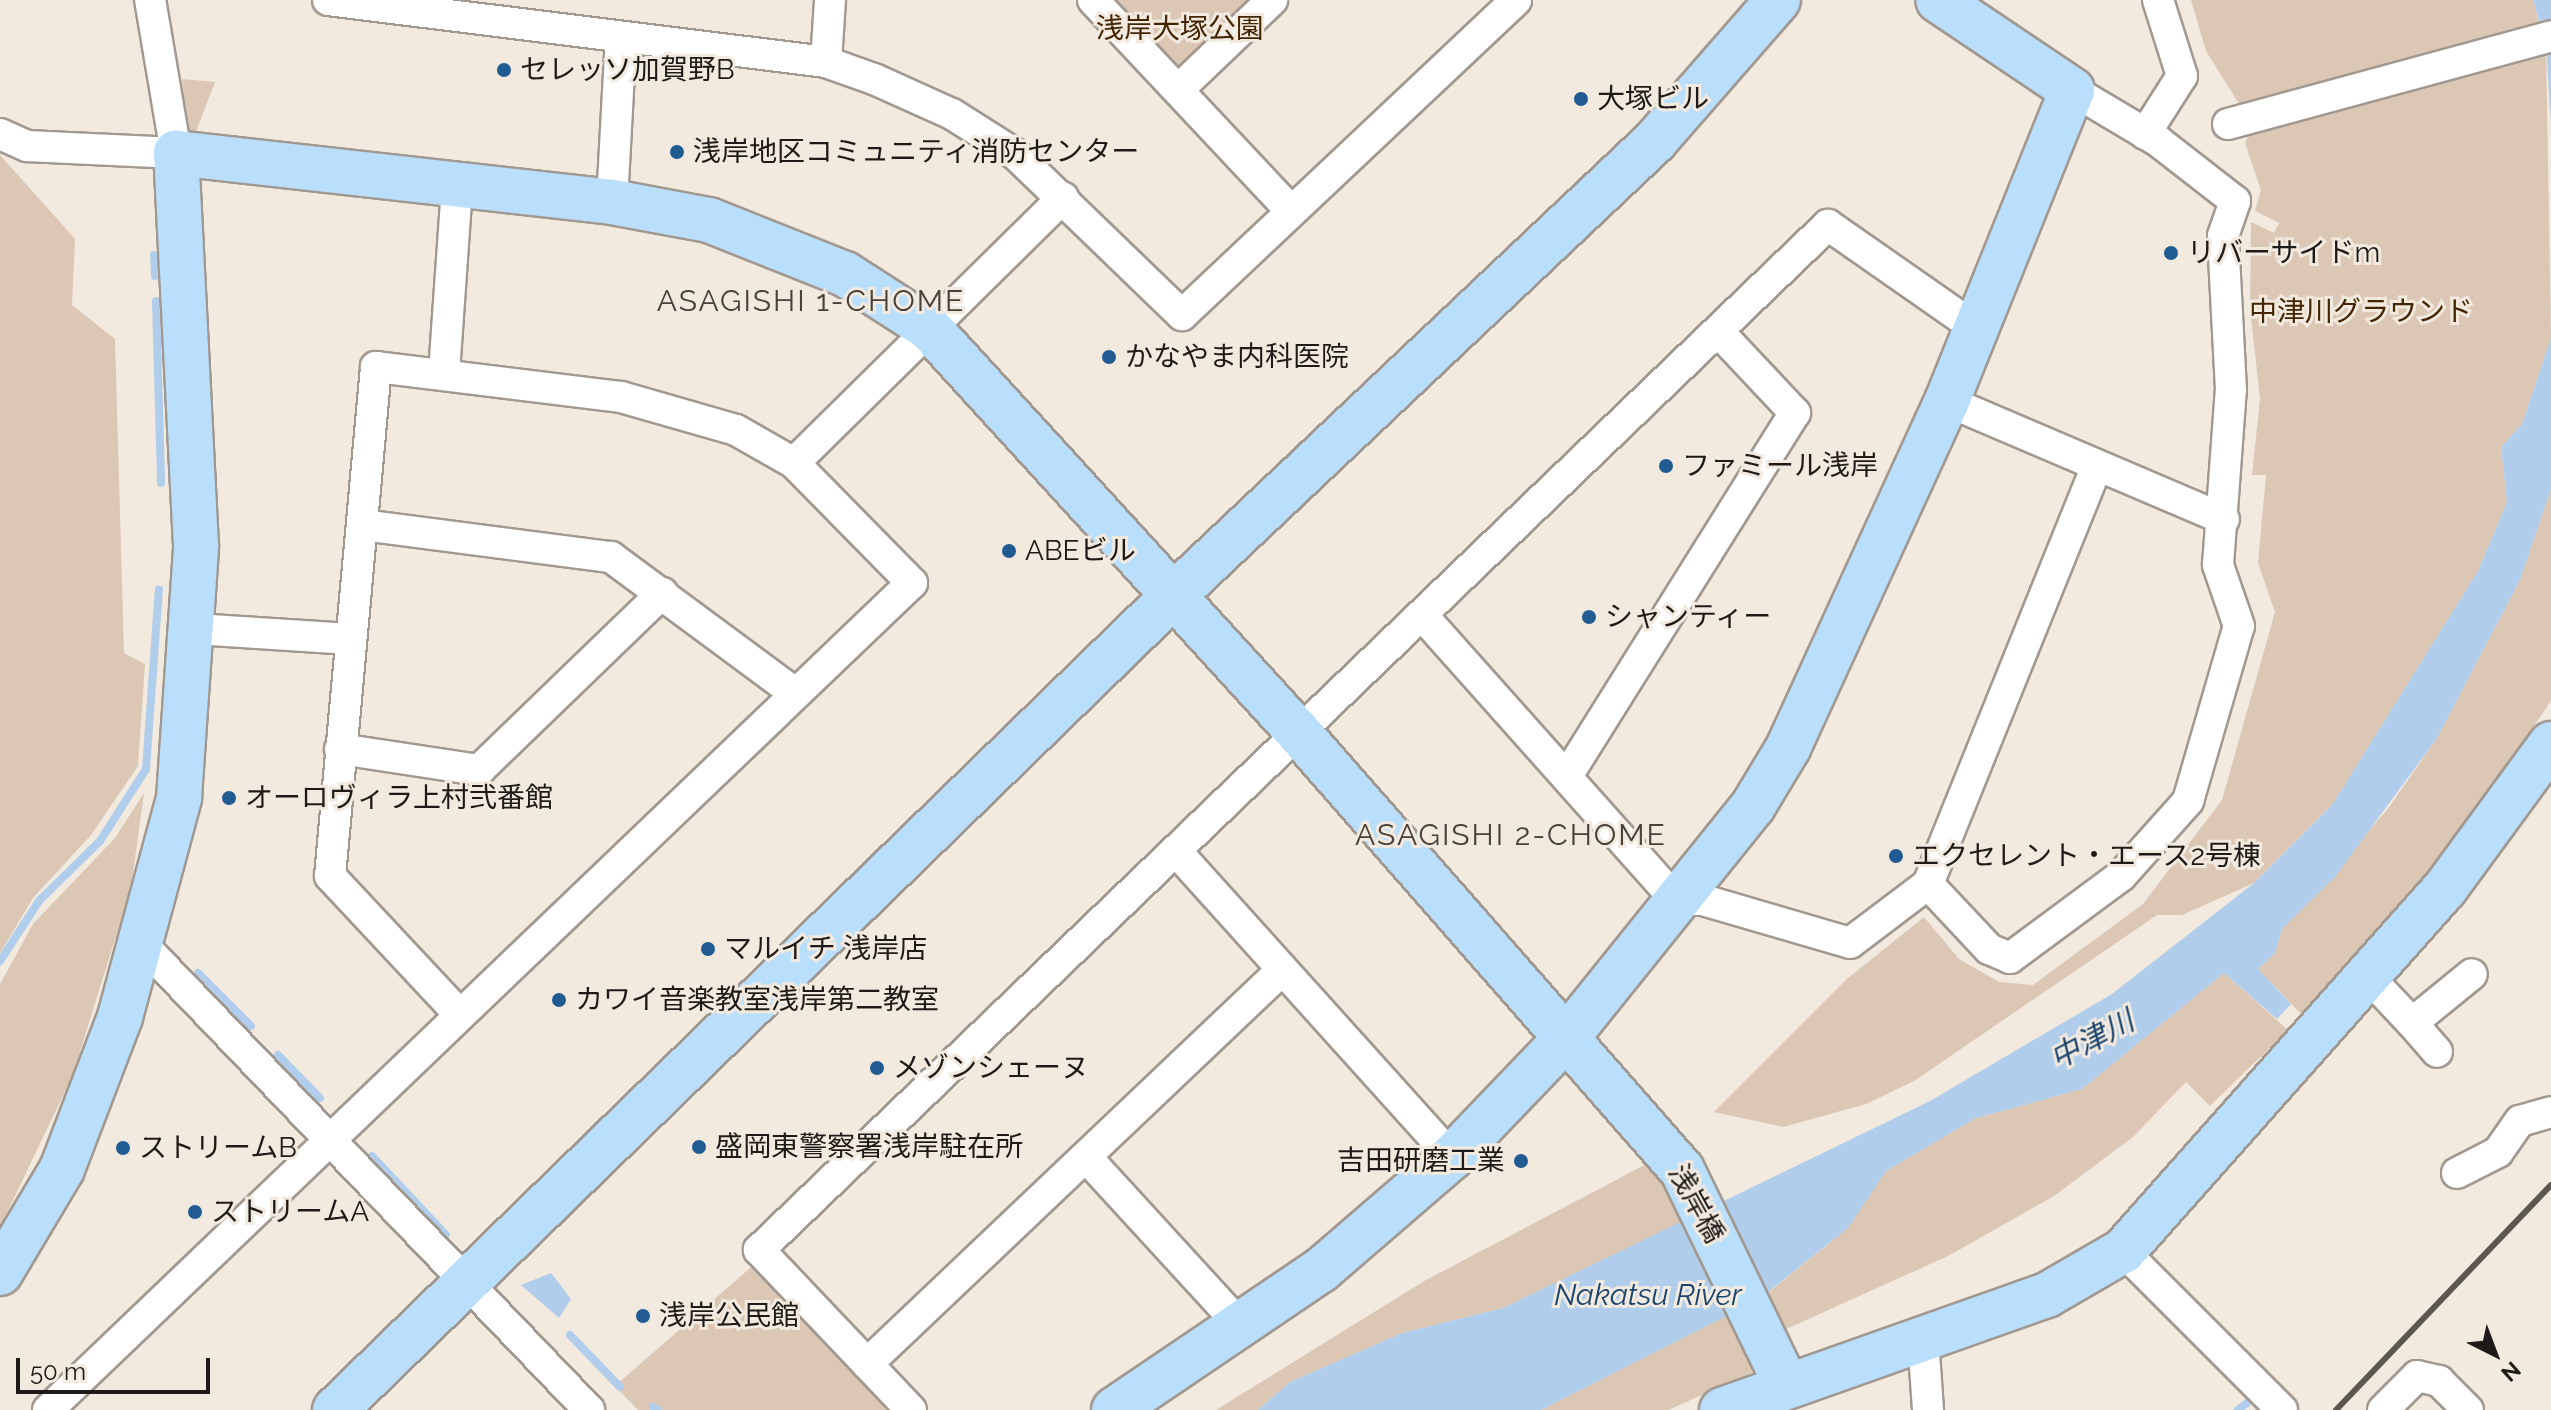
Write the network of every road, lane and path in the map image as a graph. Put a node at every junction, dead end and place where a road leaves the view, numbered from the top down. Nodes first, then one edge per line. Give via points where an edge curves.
1 (150, 0) edge
2 (328, 0) edge
3 (830, 0) edge
4 (1093, 0) edge
5 (1272, 0) edge
6 (1516, 0) edge
7 (1778, 0) edge
8 (2158, 0) edge
9 (1952, 4) edge
10 (2551, 36) edge
11 (621, 38) junction
12 (826, 62) junction
13 (1179, 89) junction
14 (2072, 90) junction
15 (2228, 124) dead end
16 (0, 134) edge
17 (2145, 134) junction
18 (176, 153) junction
19 (457, 185) junction
20 (1063, 198) junction
21 (612, 202) junction
22 (1290, 210) junction
23 (1973, 326) junction
24 (929, 328) junction
25 (1718, 331) junction
26 (444, 373) junction
27 (1947, 401) junction
28 (794, 463) junction
29 (2096, 468) junction
30 (2224, 519) junction
31 (363, 525) junction
32 (662, 593) junction
33 (1175, 594) junction
34 (1422, 615) junction
35 (195, 629) junction
36 (351, 639) junction
37 (795, 693) junction
38 (1299, 733) junction
39 (340, 749) junction
40 (2550, 765) edge
41 (1567, 776) junction
42 (1176, 851) junction
43 (1928, 884) junction
44 (1676, 900) junction
45 (140, 942) junction
46 (1281, 971) junction
47 (2472, 974) dead end
48 (2378, 987) dead end
49 (458, 1013) junction
50 (2412, 1023) junction
51 (1568, 1036) junction
52 (2437, 1052) dead end
53 (2551, 1112) edge
54 (328, 1138) junction
55 (1086, 1157) junction
56 (1452, 1157) junction
57 (2457, 1173) dead end
58 (2123, 1251) junction
59 (0, 1273) edge
60 (468, 1281) junction
61 (1239, 1324) junction
62 (1923, 1338) junction
63 (867, 1364) junction
64 (1781, 1373) junction
65 (1725, 1409) edge
66 (48, 1410) edge
67 (335, 1410) edge
68 (589, 1410) edge
69 (911, 1410) edge
70 (1114, 1410) edge
71 (1928, 1410) edge
72 (2282, 1410) edge
73 (2383, 1410) edge
74 (2468, 1410) edge

1 - 18 street
2 - 11 street
3 - 12 street
4 - 13 street
5 - 13 street
6 - 22 street
7 - 33 street via 1655,141
8 - 17 street via 2182,76
9 - 14 street
10 - 15 street
11 - 12 street
11 - 21 street
12 - 20 street via 952,114 1015,154
13 - 22 street
14 - 17 street
14 - 23 street
16 - 18 street via 27,146
17 - 30 street via 2235,201 2223,236 2231,390
18 - 19 street, 浅岸橋
18 - 35 street
19 - 21 street, 浅岸橋
19 - 26 street
20 - 22 street via 1182,315
20 - 24 street
21 - 24 street, 浅岸橋 via 709,220 779,245 845,274
23 - 25 street via 1828,225
23 - 27 street
24 - 28 street
24 - 33 street, 浅岸橋
25 - 34 street
25 - 41 street via 1795,413
26 - 28 street via 684,410
26 - 31 street via 376,367
27 - 29 street
27 - 44 street via 1788,748 1753,806
28 - 37 street via 912,583
29 - 30 street
29 - 43 street
30 - 43 street via 2218,565 2239,626 2188,801 2121,876 2010,958 1989,949
31 - 32 street via 611,557
31 - 36 street
32 - 37 street
32 - 39 street via 479,770
33 - 38 street, 浅岸橋
33 - 60 street
34 - 38 street
34 - 41 street
35 - 36 street
35 - 45 street via 179,798
36 - 39 street
37 - 49 street
38 - 42 street
38 - 51 street, 浅岸橋
39 - 49 street via 330,876
40 - 58 street
41 - 44 street
42 - 46 street
42 - 63 street via 759,1250
43 - 44 street via 1850,943 1703,900
44 - 51 street
45 - 54 street
45 - 59 street via 62,1169
46 - 55 street
46 - 56 street
47 - 50 street
48 - 50 street
49 - 54 street
50 - 52 street
51 - 56 street
51 - 64 street, 浅岸橋 via 1668,1154
53 - 57 street via 2520,1121 2498,1152
54 - 60 street
54 - 66 street
55 - 61 street
55 - 63 street
56 - 61 street via 1392,1216
58 - 62 street via 2047,1295
58 - 72 street
60 - 67 street
60 - 68 street
61 - 70 street
62 - 64 street
62 - 71 street
63 - 69 street
64 - 65 street
73 - 74 street via 2417,1376 2439,1381

